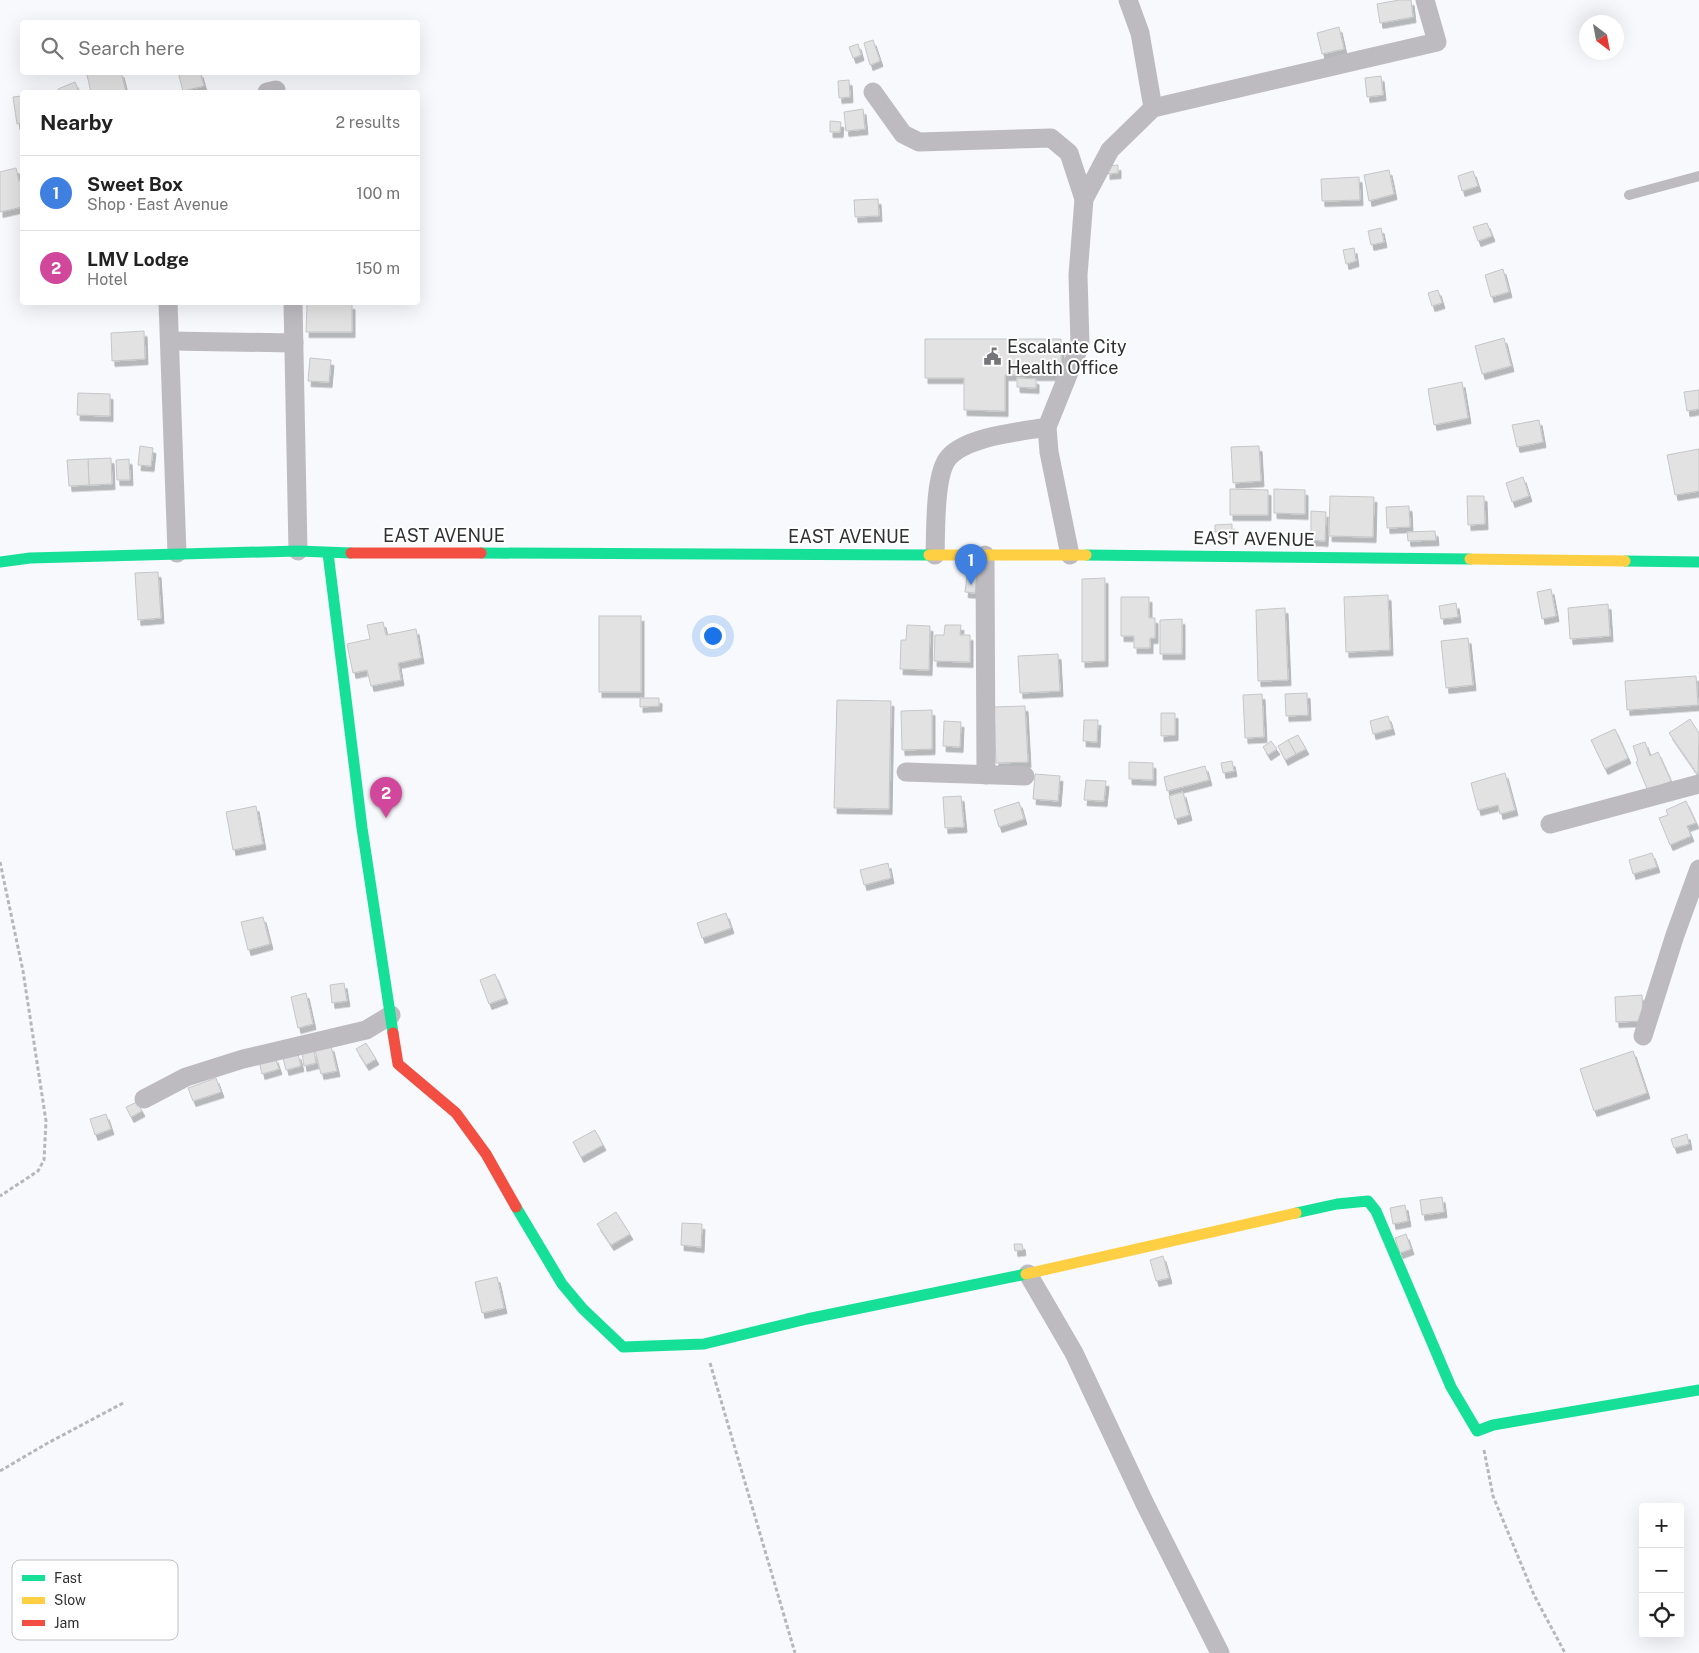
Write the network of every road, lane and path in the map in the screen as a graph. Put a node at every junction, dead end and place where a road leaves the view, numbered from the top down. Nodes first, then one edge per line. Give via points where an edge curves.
1 (1128, 0) edge
2 (1425, 0) edge
3 (873, 92) dead end
4 (1152, 108) junction
5 (1699, 176) edge
6 (1629, 195) dead end
7 (1084, 199) junction
8 (168, 305) edge
9 (293, 305) edge
10 (171, 341) junction
11 (294, 343) junction
12 (1047, 427) junction
13 (298, 551) junction
14 (177, 553) junction
15 (328, 553) junction
16 (986, 554) junction
17 (1070, 554) junction
18 (935, 555) junction
19 (0, 562) edge
20 (1699, 562) edge
21 (906, 772) dead end
22 (986, 775) junction
23 (1025, 776) dead end
24 (1699, 784) edge
25 (1550, 824) dead end
26 (0, 862) edge
27 (1699, 869) edge
28 (390, 1015) junction
29 (1643, 1036) dead end
30 (144, 1099) dead end
31 (0, 1196) edge
32 (1028, 1274) junction
33 (704, 1344) junction
34 (1699, 1390) edge
35 (124, 1402) dead end
36 (1477, 1430) junction
37 (0, 1471) edge
38 (795, 1653) edge
39 (1220, 1653) edge
40 (1565, 1653) edge

1 - 4 street via 1140,33
2 - 4 street via 1437,42
3 - 7 street via 903,134 919,142 1051,138 1069,153
4 - 7 street via 1110,150
5 - 6 lane
7 - 12 street via 1078,275 1080,345
8 - 10 street
9 - 11 street
10 - 11 street
10 - 14 street
11 - 13 street
12 - 17 street
12 - 18 street via 968,443 948,457 938,484
13 - 14 street, EAST AVENUE
13 - 15 street, EAST AVENUE
14 - 19 street, EAST AVENUE
15 - 18 street, EAST AVENUE
15 - 28 street via 362,828
16 - 17 street, EAST AVENUE
16 - 18 street, EAST AVENUE
16 - 22 street
17 - 20 street, EAST AVENUE
21 - 22 street
22 - 23 street
24 - 25 street
26 - 31 path via 23,971 46,1121 44,1160 38,1171
27 - 29 street
28 - 30 street via 366,1030 243,1059 186,1077
28 - 33 street via 398,1064 456,1113 562,1285 623,1348
32 - 33 street via 807,1319
32 - 36 street via 1337,1204 1368,1201 1376,1211 1452,1387
32 - 39 street via 1074,1353
33 - 38 path
34 - 36 street
35 - 37 path
36 - 40 path via 1493,1496 1534,1595

